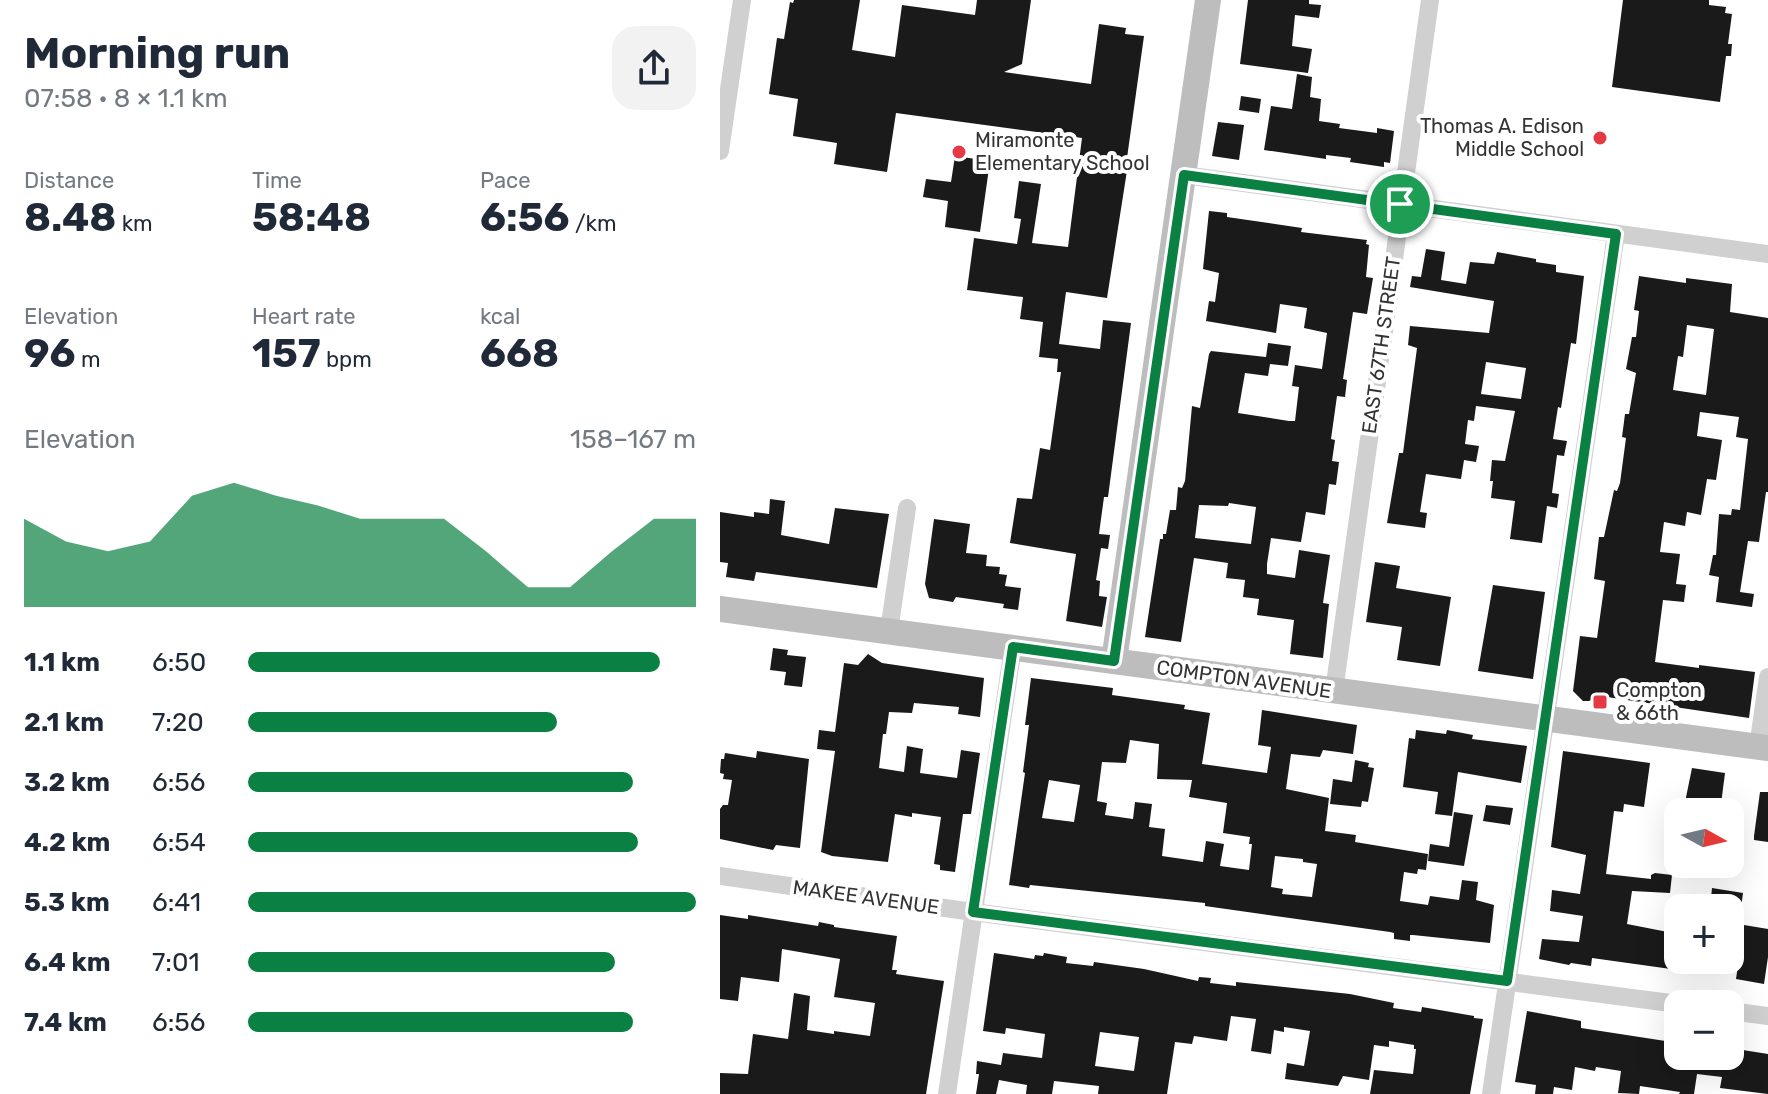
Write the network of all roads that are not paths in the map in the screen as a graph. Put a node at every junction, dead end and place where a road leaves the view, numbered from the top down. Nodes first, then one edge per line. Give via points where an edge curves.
1 (742, 0) edge
2 (1208, 0) edge
3 (1430, 0) edge
4 (720, 151) edge
5 (1184, 175) junction
6 (1400, 204) junction
7 (1616, 234) junction
8 (1768, 254) edge
9 (907, 508) dead end
10 (720, 609) edge
11 (889, 631) junction
12 (1013, 647) junction
13 (1114, 661) junction
14 (1768, 677) edge
15 (1334, 691) junction
16 (1546, 719) junction
17 (1763, 748) edge
18 (720, 876) edge
19 (973, 912) junction
20 (1507, 981) junction
21 (1664, 1002) edge
22 (1744, 1013) edge
23 (1768, 1016) edge
24 (947, 1094) edge
25 (1491, 1094) edge

1 - 4 street
2 - 5 main road
3 - 6 street, EAST 67TH STREET
5 - 6 street
5 - 13 main road
6 - 7 street
6 - 15 street, EAST 67TH STREET
7 - 8 street
7 - 16 street
9 - 11 street
10 - 11 main road, COMPTON AVENUE
11 - 12 main road, COMPTON AVENUE
12 - 13 main road, COMPTON AVENUE
12 - 19 street
13 - 15 main road, COMPTON AVENUE
14 - 17 street
15 - 16 main road, COMPTON AVENUE
16 - 17 main road, COMPTON AVENUE
16 - 20 street
18 - 19 street, MAKEE AVENUE
19 - 20 street, MAKEE AVENUE
19 - 24 street
20 - 21 street, MAKEE AVENUE
20 - 25 street
22 - 23 street

